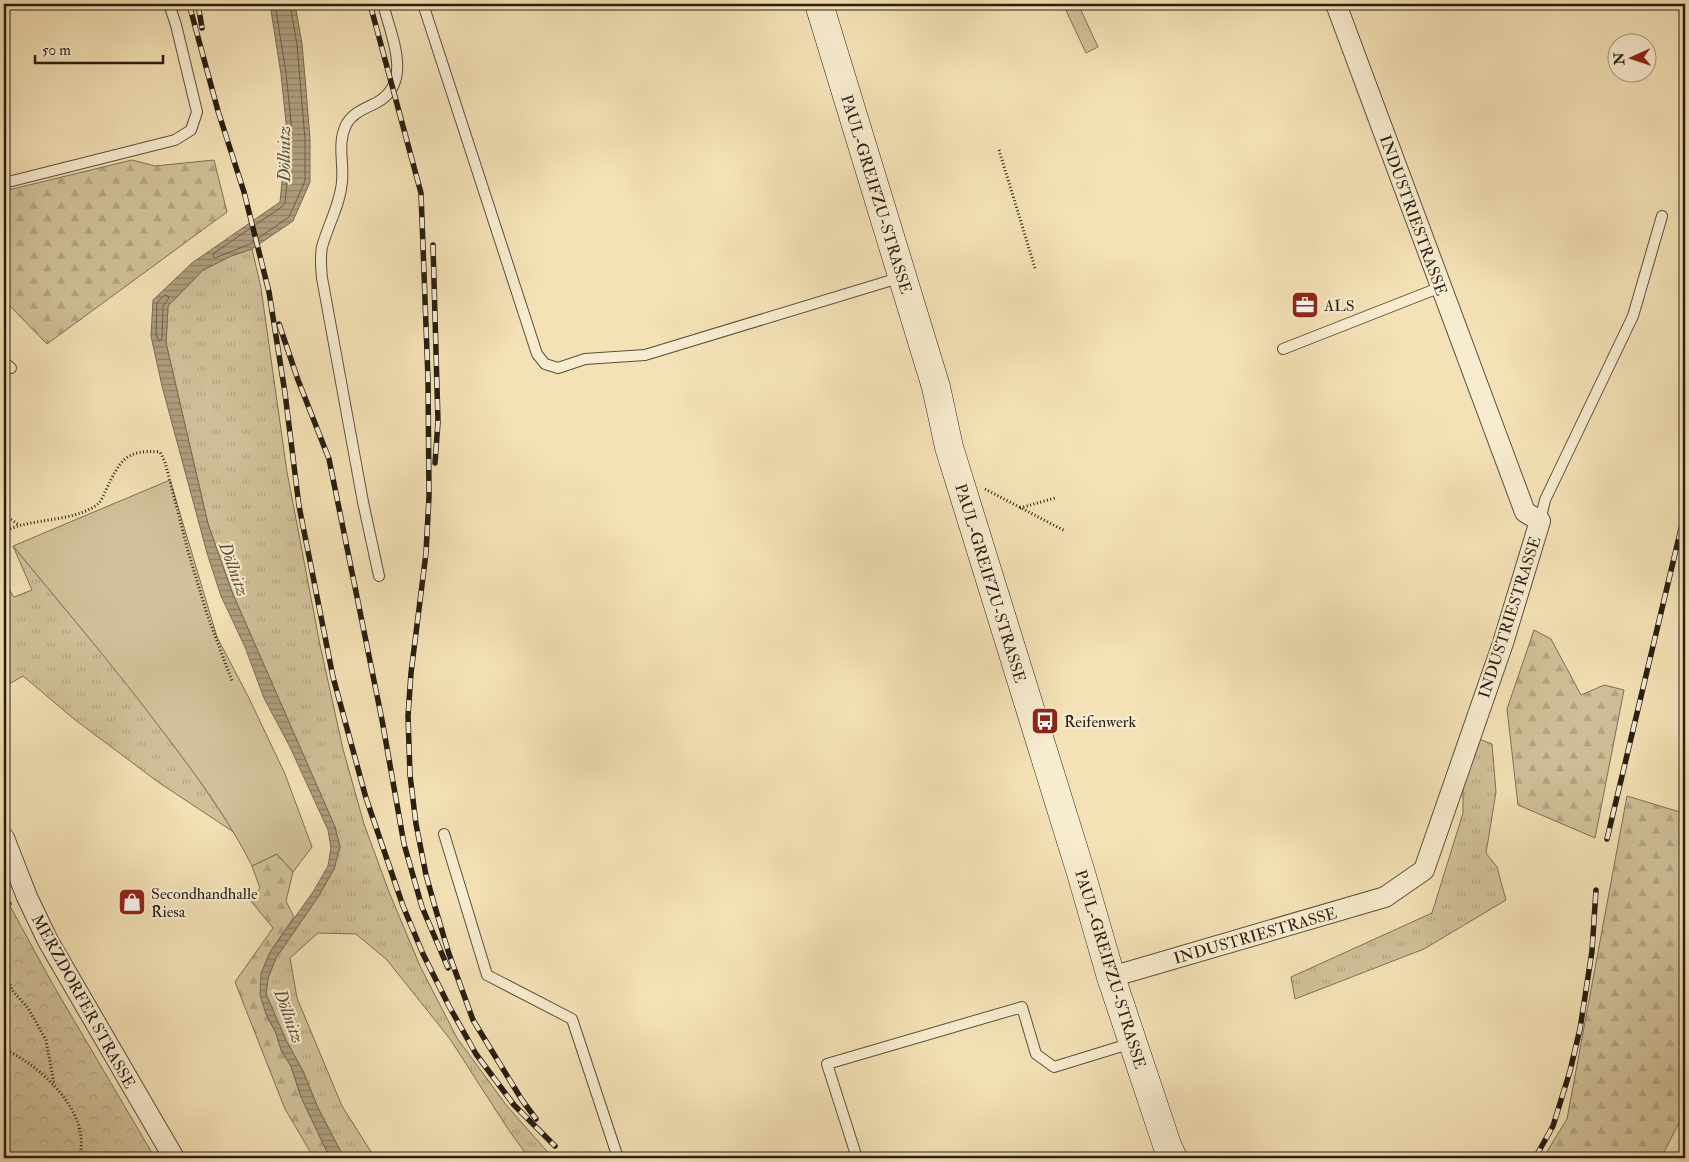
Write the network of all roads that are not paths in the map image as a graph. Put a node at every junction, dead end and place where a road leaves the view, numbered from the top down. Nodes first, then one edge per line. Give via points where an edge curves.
1 (168, 4) edge
2 (383, 4) edge
3 (423, 4) edge
4 (819, 4) edge
5 (1336, 4) edge
6 (4, 183) edge
7 (1662, 216) dead end
8 (902, 277) junction
9 (1441, 287) junction
10 (1284, 349) dead end
11 (1540, 520) junction
12 (379, 576) dead end
13 (444, 834) dead end
14 (4, 838) edge
15 (1111, 977) junction
16 (1133, 1042) junction
17 (174, 1158) edge
18 (618, 1158) edge
19 (857, 1158) edge
20 (1173, 1158) edge

1 - 6 lane via 197,112 191,130 175,140
2 - 12 lane via 398,60 396,81 386,98 353,115 346,124 340,151 340,198 322,249 321,261 323,287
3 - 8 lane via 537,354 545,364 558,368 585,359 645,355
4 - 8 main road, PAUL-GREIFZU-STRASSE
5 - 9 street, INDUSTRIESTRASSE
7 - 11 lane via 1633,316 1545,500
8 - 15 main road, PAUL-GREIFZU-STRASSE via 936,387 949,447
9 - 10 lane
9 - 11 street, INDUSTRIESTRASSE via 1525,512
11 - 15 street, INDUSTRIESTRASSE via 1503,643 1424,870 1385,897
13 - 18 lane via 487,975 572,1019
14 - 17 street, MERZDORFER STRASSE via 48,941
15 - 16 main road, PAUL-GREIFZU-STRASSE
16 - 19 lane via 1054,1067 1036,1054 1022,1007 827,1064
16 - 20 main road, PAUL-GREIFZU-STRASSE

